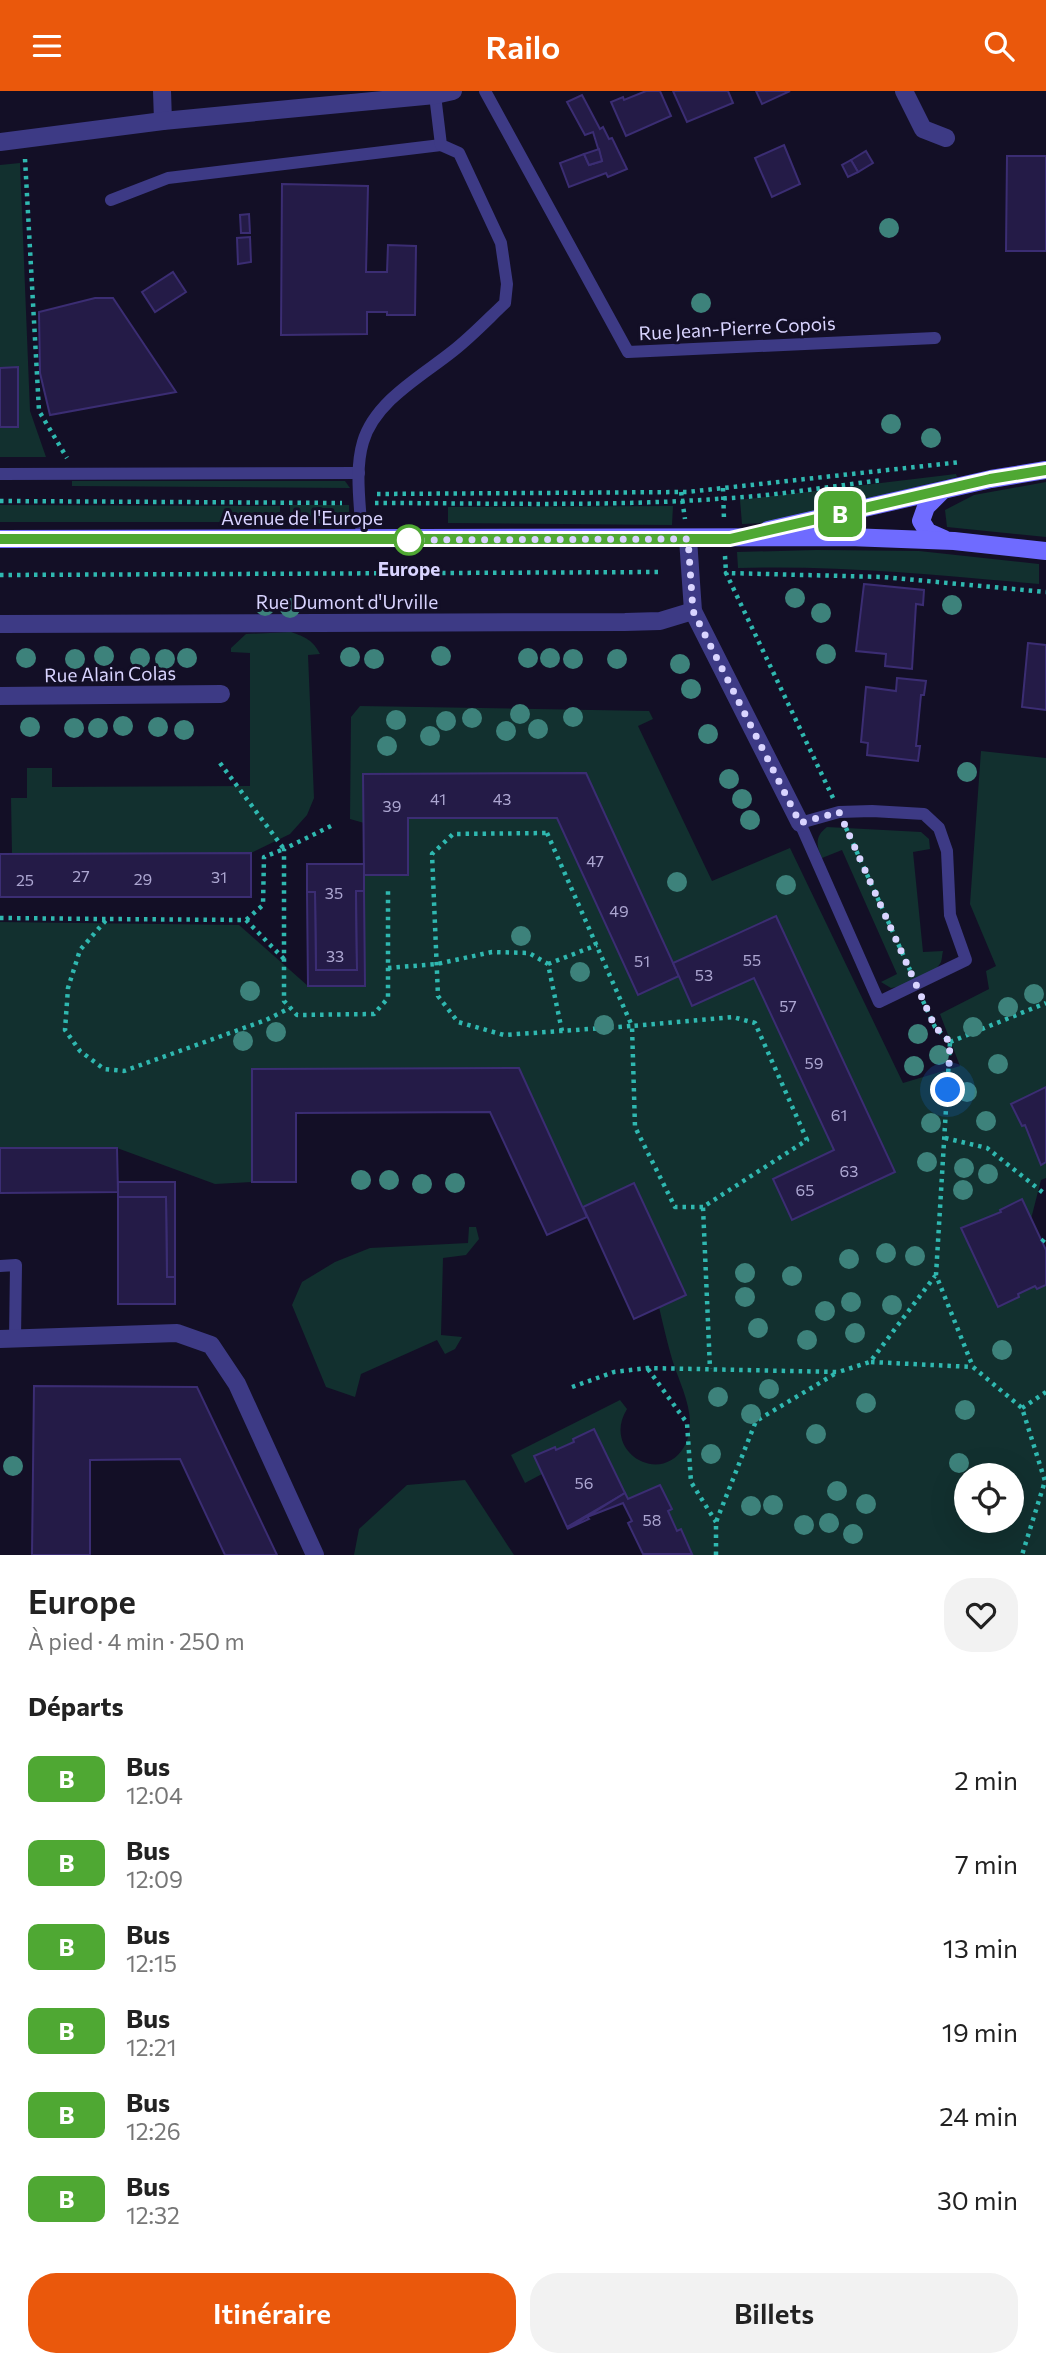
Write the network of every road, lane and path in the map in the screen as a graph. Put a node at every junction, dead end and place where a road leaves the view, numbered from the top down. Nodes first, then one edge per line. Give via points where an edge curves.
1 (162, 91) edge
2 (453, 91) edge
3 (485, 91) edge
4 (904, 91) edge
5 (435, 95) junction
6 (163, 121) junction
7 (946, 138) dead end
8 (0, 142) edge
9 (441, 145) junction
10 (25, 156) dead end
11 (111, 200) dead end
12 (935, 338) dead end
13 (67, 459) dead end
14 (963, 462) dead end
15 (1046, 470) edge
16 (359, 473) junction
17 (0, 474) edge
18 (886, 480) dead end
19 (943, 491) junction
20 (374, 494) dead end
21 (0, 501) edge
22 (346, 503) dead end
23 (374, 503) dead end
24 (0, 539) edge
25 (688, 539) junction
26 (730, 539) junction
27 (362, 540) junction
28 (947, 540) junction
29 (1046, 551) edge
30 (663, 572) dead end
31 (0, 575) edge
32 (1046, 592) edge
33 (693, 611) junction
34 (0, 624) edge
35 (221, 694) dead end
36 (0, 696) edge
37 (220, 763) dead end
38 (839, 812) junction
39 (800, 823) junction
40 (331, 826) dead end
41 (284, 849) junction
42 (388, 890) dead end
43 (0, 918) edge
44 (107, 919) junction
45 (246, 920) junction
46 (597, 945) junction
47 (284, 959) junction
48 (437, 964) junction
49 (548, 964) junction
50 (388, 968) junction
51 (916, 984) junction
52 (1046, 1003) edge
53 (290, 1008) junction
54 (632, 1026) junction
55 (562, 1031) junction
56 (950, 1042) junction
57 (946, 1138) junction
58 (1046, 1195) edge
59 (703, 1207) junction
60 (1046, 1237) edge
61 (1042, 1242) dead end
62 (0, 1266) edge
63 (936, 1275) junction
64 (7, 1339) edge
65 (870, 1362) junction
66 (973, 1367) junction
67 (648, 1368) junction
68 (710, 1369) junction
69 (838, 1372) junction
70 (572, 1387) dead end
71 (1046, 1392) edge
72 (1022, 1408) junction
73 (716, 1522) junction
74 (315, 1555) edge
75 (716, 1555) edge
76 (1022, 1555) edge

1 - 6 street
2 - 5 street
3 - 12 lane, Rue Jean-Pierre Copois via 628,352
4 - 7 street via 923,129
5 - 6 street
5 - 9 lane
6 - 8 street
9 - 11 lane via 168,178
9 - 16 lane via 459,153 502,243 505,303 456,349 391,399 366,431
10 - 13 path via 39,411
14 - 20 path via 687,492
15 - 19 street
16 - 17 lane
16 - 27 lane
18 - 23 path via 682,501
19 - 26 street
19 - 28 street via 926,507 921,521 928,532
21 - 22 path
24 - 27 street, Avenue de l'Europe
25 - 26 street, Avenue de l'Europe
25 - 27 street, Avenue de l'Europe
25 - 33 street
26 - 28 street
28 - 29 street
30 - 31 path
32 - 38 path via 883,577 726,573
33 - 34 street, Rue Dumont d'Urville via 660,621 625,622
33 - 39 street
35 - 36 street, Rue Alain Colas
37 - 41 path
38 - 39 lane
38 - 51 path
38 - 51 lane via 923,814 939,828 947,851 950,915 965,960
39 - 51 lane via 879,1002
40 - 41 path
41 - 45 path via 264,857 264,905
41 - 47 path
42 - 50 path
43 - 44 path
44 - 45 path
44 - 53 path via 80,950 68,988 65,1030 80,1051 104,1069 124,1071
45 - 47 path
46 - 48 path via 547,833 453,834 432,855
46 - 49 path
46 - 54 path
47 - 53 path via 284,1001
48 - 49 path via 492,952 529,953
48 - 50 path
48 - 55 path via 438,996 458,1022 504,1035
49 - 55 path
50 - 53 path via 388,998 374,1014 297,1014
51 - 56 path via 935,1027
52 - 56 path
54 - 55 path
54 - 59 path via 635,1127 676,1207
54 - 59 path via 733,1017 755,1023 807,1140
56 - 57 path
57 - 58 path via 987,1148
57 - 63 path
59 - 68 path
60 - 61 path
62 - 64 lane via 16,1265
63 - 65 path
63 - 66 path
64 - 74 street via 177,1333 211,1345 237,1384
65 - 66 path
65 - 69 path
66 - 72 path
67 - 68 path
67 - 70 path
67 - 73 path via 687,1423 691,1482
68 - 69 path
69 - 73 path via 756,1422
71 - 72 path
72 - 76 path via 1045,1481
73 - 75 path

